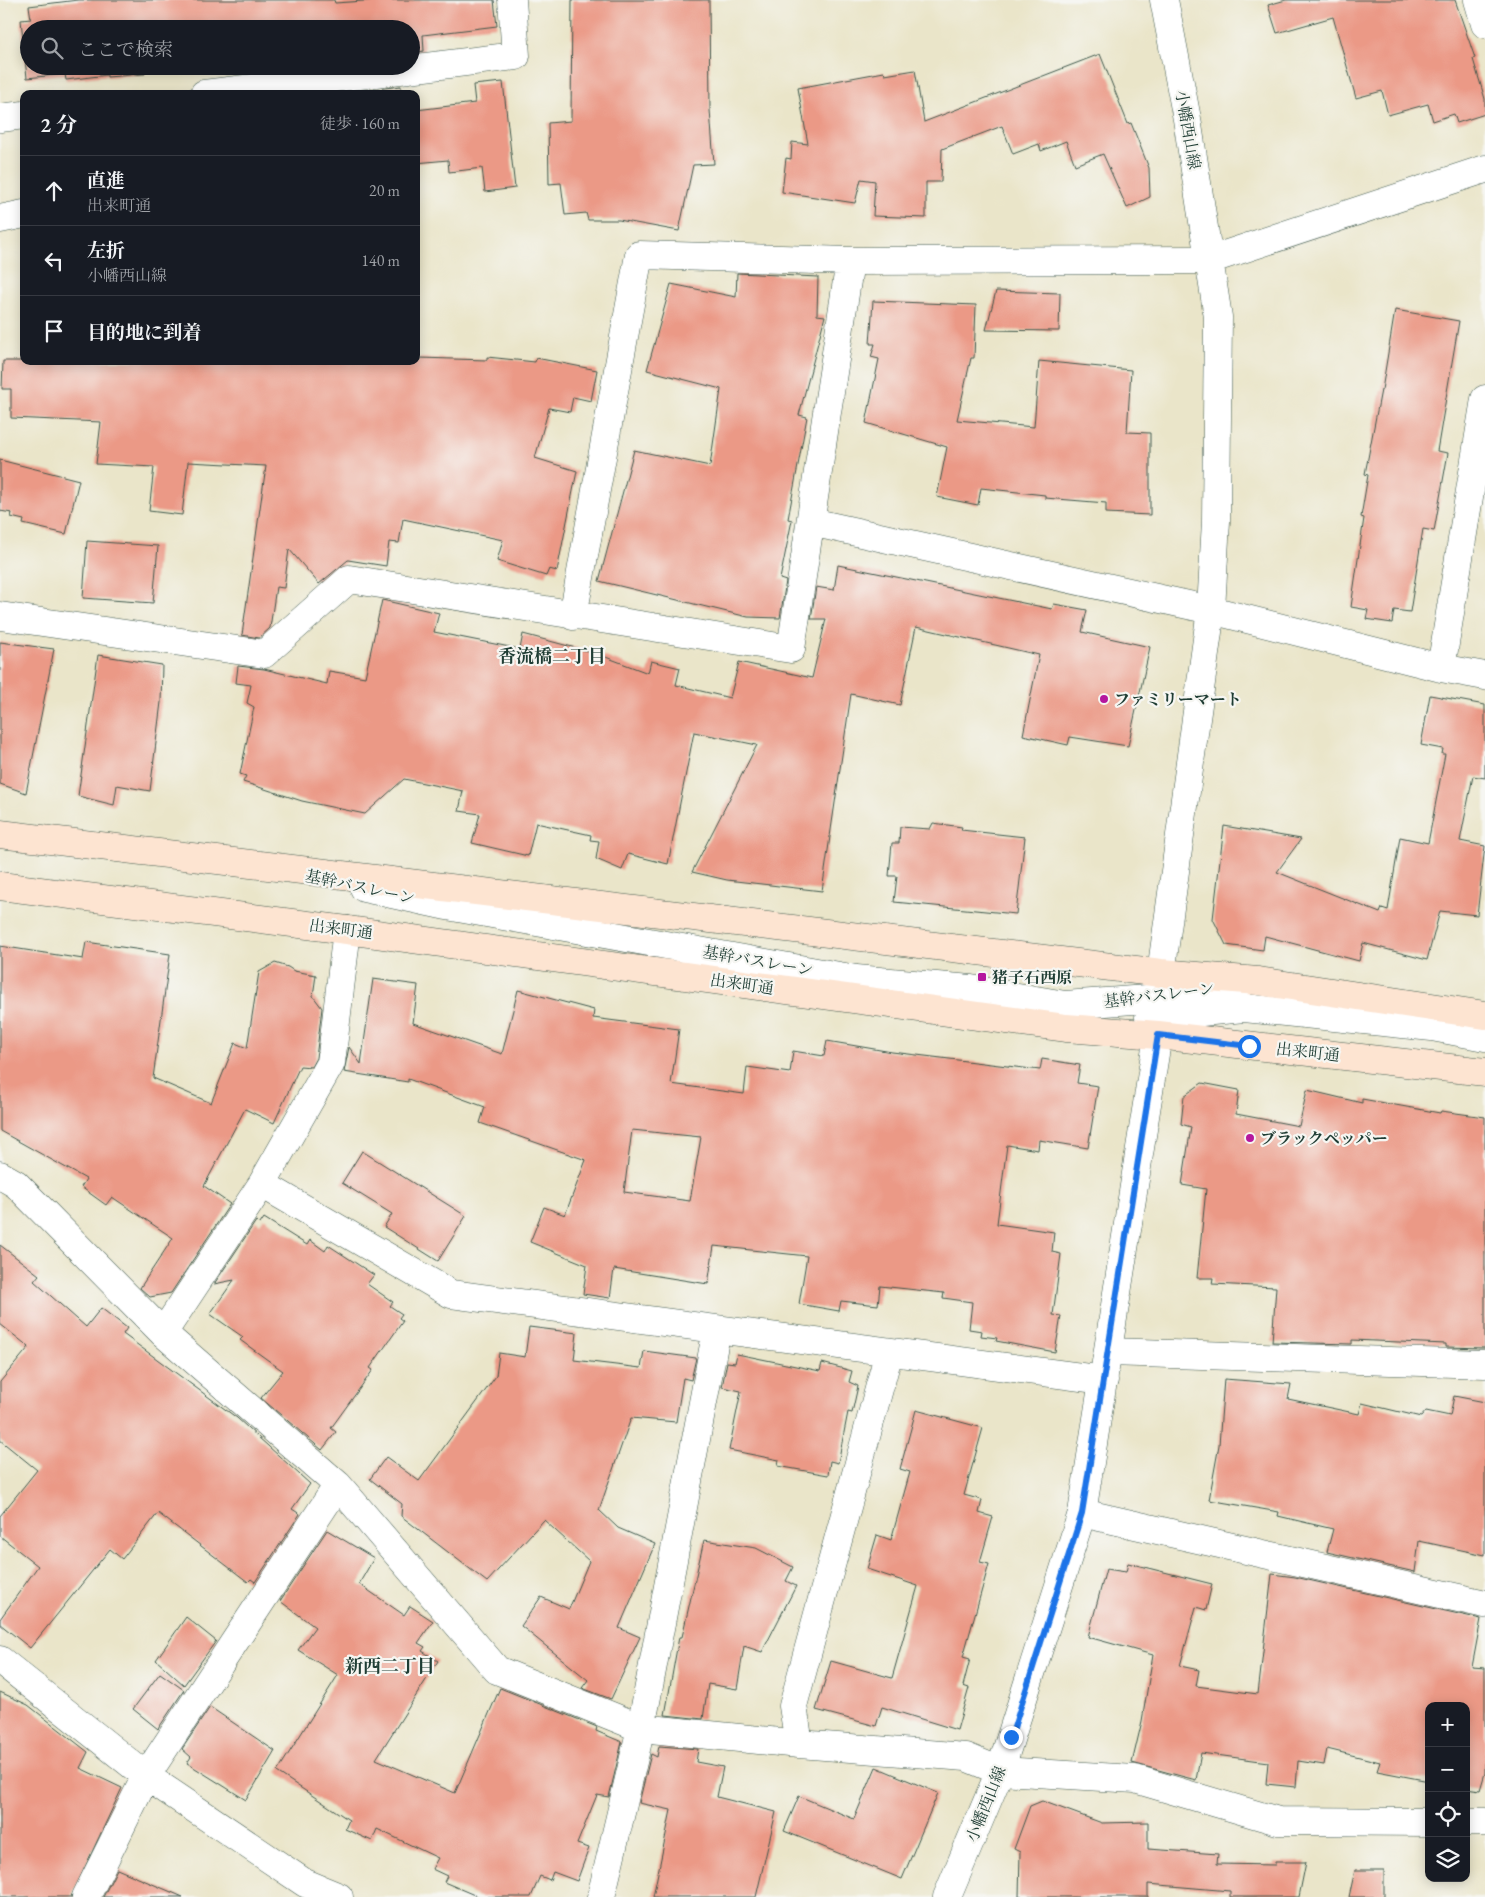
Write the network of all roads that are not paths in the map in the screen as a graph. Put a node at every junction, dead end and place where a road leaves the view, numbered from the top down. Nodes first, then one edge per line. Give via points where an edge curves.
1 (512, 0) edge
2 (1164, 0) edge
3 (1478, 0) edge
4 (1485, 24) edge
5 (420, 68) edge
6 (360, 75) edge
7 (237, 90) edge
8 (20, 116) edge
9 (0, 118) edge
10 (1485, 169) edge
11 (20, 215) edge
12 (0, 219) edge
13 (1209, 260) junction
14 (850, 261) junction
15 (1485, 399) edge
16 (810, 522) junction
17 (1211, 610) junction
18 (0, 616) edge
19 (573, 616) junction
20 (1441, 668) junction
21 (1485, 676) edge
22 (0, 834) edge
23 (262, 866) junction
24 (0, 886) edge
25 (347, 930) junction
26 (1159, 1006) junction
27 (1485, 1015) edge
28 (1485, 1037) edge
29 (1485, 1072) edge
30 (0, 1176) edge
31 (262, 1184) junction
32 (717, 1329) junction
33 (163, 1333) junction
34 (889, 1352) junction
35 (1109, 1352) junction
36 (1485, 1364) edge
37 (1104, 1380) junction
38 (338, 1485) junction
39 (1082, 1513) junction
40 (1485, 1604) edge
41 (0, 1660) edge
42 (641, 1728) junction
43 (799, 1744) junction
44 (1000, 1771) junction
45 (146, 1776) junction
46 (1425, 1822) edge
47 (1470, 1822) edge
48 (1485, 1822) edge
49 (86, 1897) edge
50 (338, 1897) edge
51 (601, 1897) edge
52 (947, 1897) edge

1 - 5 street via 516,56
2 - 13 street, 小幡西山線 via 1187,118
3 - 4 street
6 - 7 street
8 - 9 street
10 - 13 street
11 - 12 street
13 - 14 street
13 - 17 street, 小幡西山線 via 1218,317 1216,521
14 - 16 street
14 - 19 street via 639,255
15 - 20 street
16 - 17 street
16 - 19 street via 791,649
17 - 20 street
17 - 26 street, 小幡西山線
18 - 19 street via 264,654 349,579
20 - 21 street
22 - 23 main road, 出来町通
23 - 26 main road, 出来町通
23 - 26 street, 基幹バスレーン via 447,906 856,979 971,989 1065,1005
24 - 25 main road, 出来町通
25 - 26 main road, 出来町通 via 1066,1028
25 - 31 street via 331,1063
26 - 27 main road, 出来町通 via 1258,981
26 - 28 street, 基幹バスレーン via 1244,1008 1432,1027
26 - 29 main road, 出来町通
26 - 35 street, 小幡西山線
30 - 33 street via 16,1184
31 - 32 street via 452,1294
31 - 33 street
32 - 34 street
32 - 42 street
33 - 38 street
34 - 37 street
34 - 43 street via 793,1706
35 - 36 street
35 - 37 street, 小幡西山線
37 - 39 street, 小幡西山線
38 - 42 street via 497,1670
38 - 45 street
39 - 40 street
39 - 44 street, 小幡西山線
41 - 45 street
42 - 43 street
42 - 51 street
43 - 44 street via 966,1757
44 - 46 street via 1135,1779 1278,1821
44 - 52 street, 小幡西山線
45 - 49 street
45 - 50 street via 305,1883
47 - 48 street

